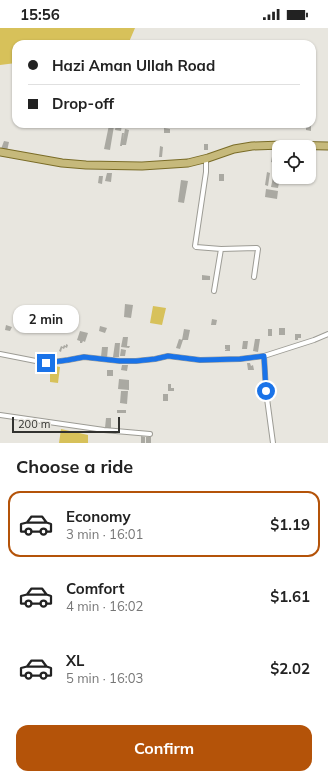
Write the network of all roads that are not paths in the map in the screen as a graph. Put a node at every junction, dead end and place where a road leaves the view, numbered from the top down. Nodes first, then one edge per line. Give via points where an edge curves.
1 (328, 146) edge
2 (0, 152) edge
3 (206, 159) junction
4 (221, 249) junction
5 (254, 277) dead end
6 (214, 291) dead end
7 (328, 334) edge
8 (0, 354) edge
9 (264, 356) junction
10 (0, 415) edge
11 (150, 434) dead end
12 (273, 443) edge

1 - 3 main road via 252,146 234,149
2 - 3 main road via 86,165 142,166 188,163
3 - 4 street via 194,244 196,247
4 - 5 street via 257,248
4 - 6 street
7 - 9 street
8 - 9 street via 46,363 84,357 136,361 168,356 207,360
9 - 12 street
10 - 11 street

